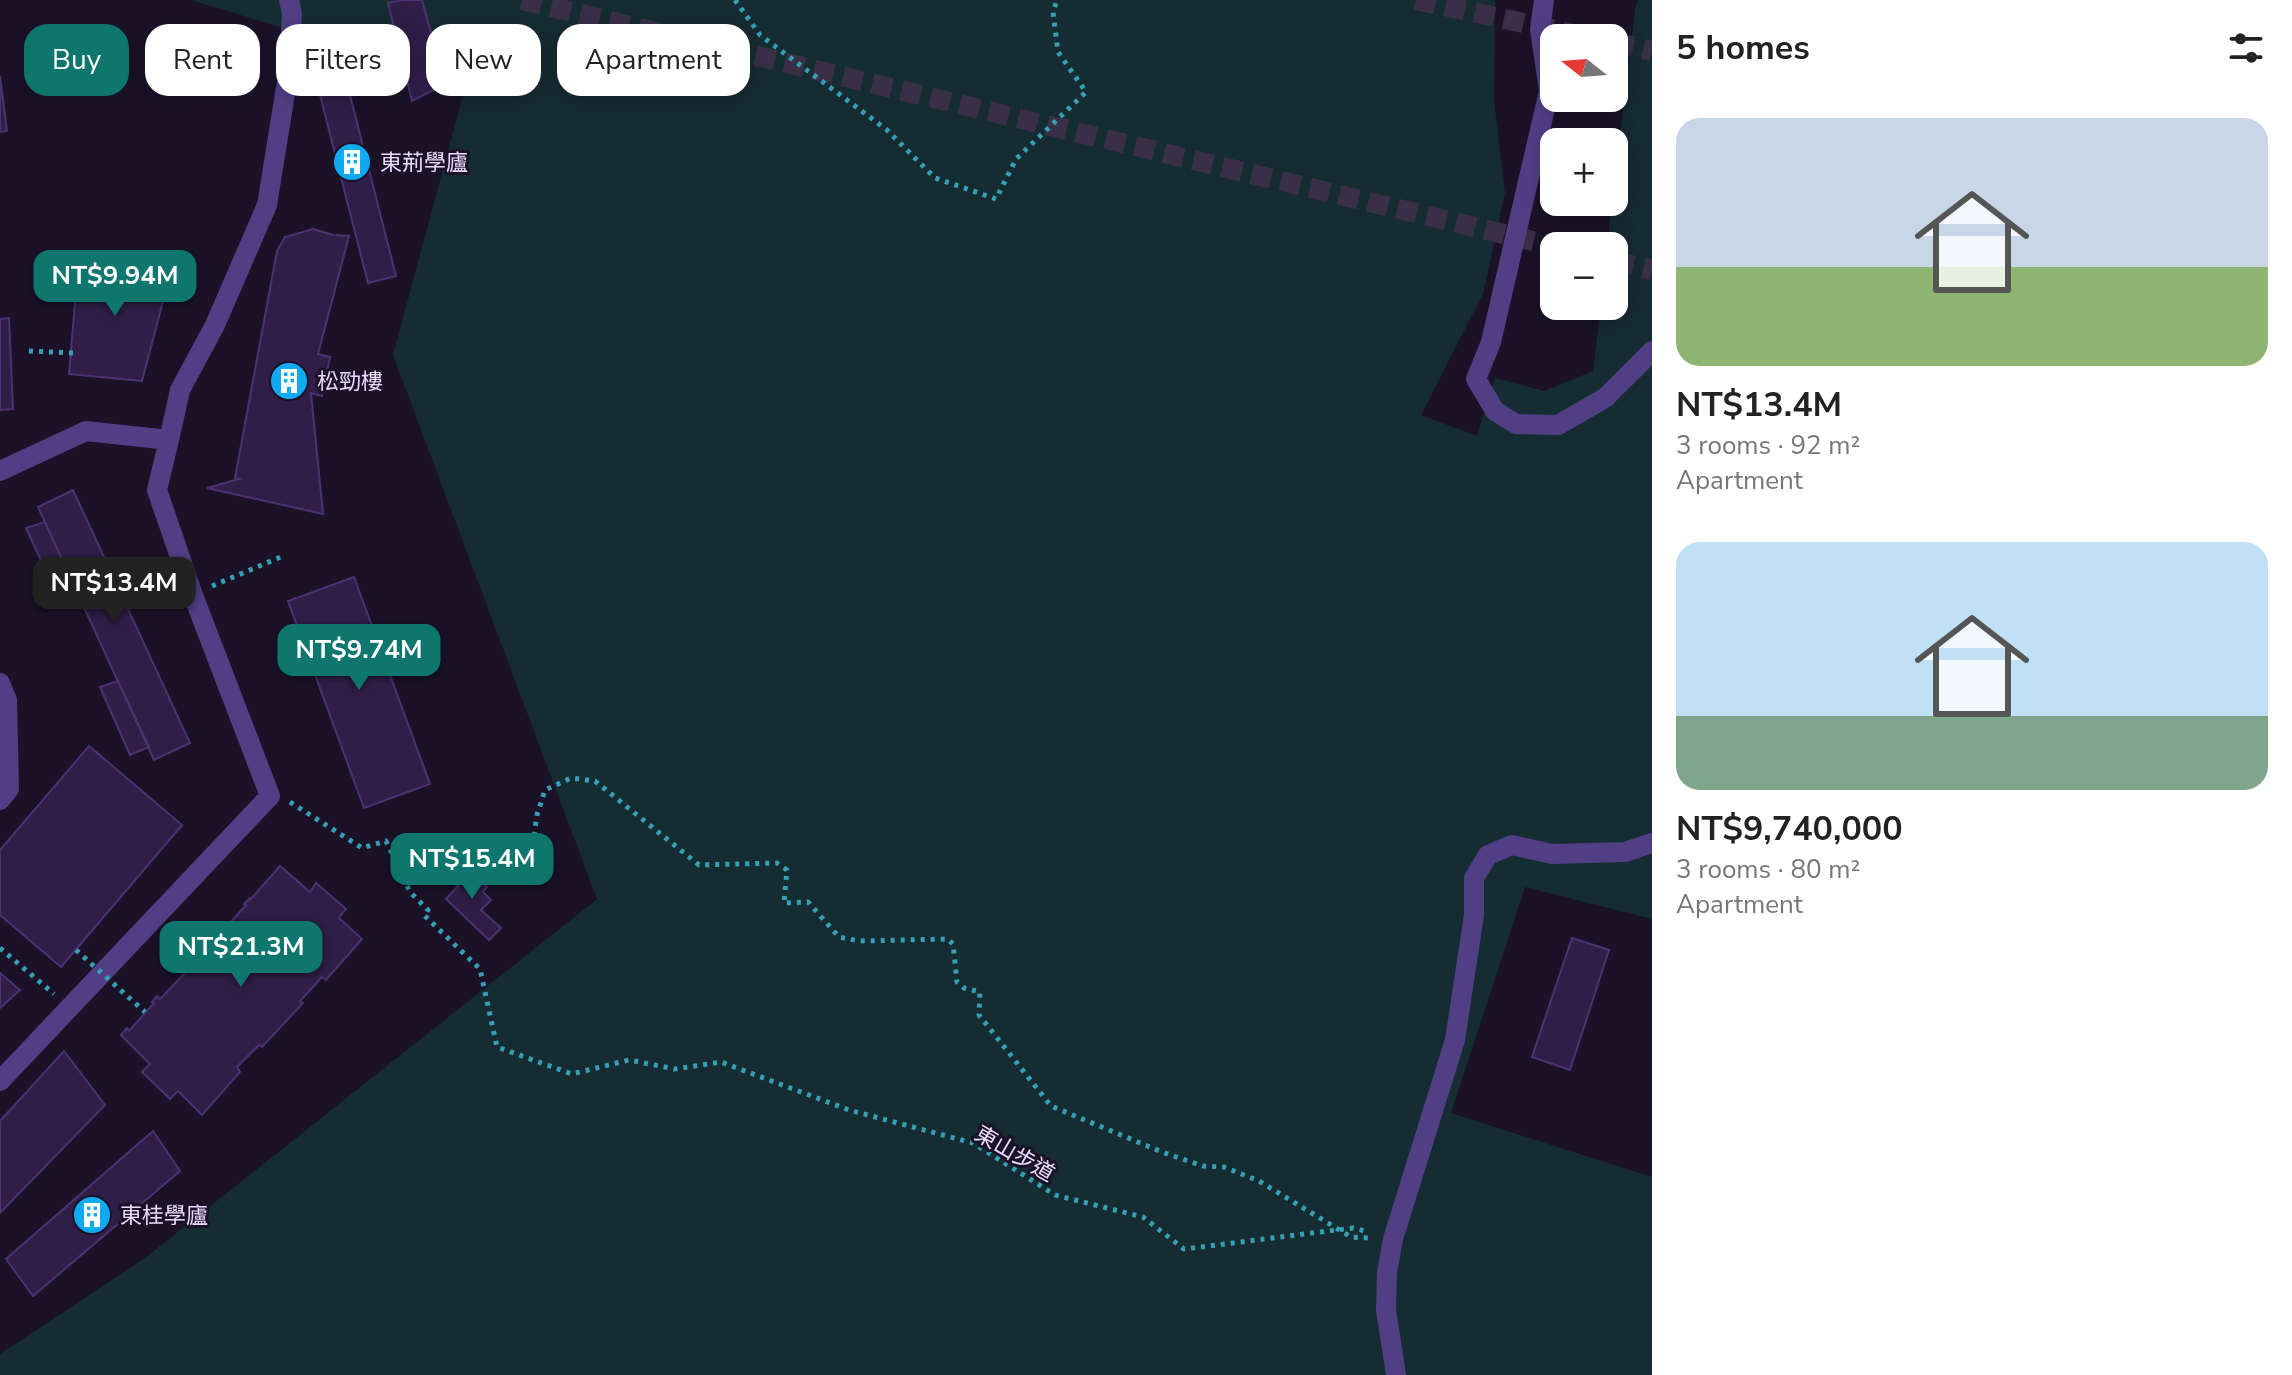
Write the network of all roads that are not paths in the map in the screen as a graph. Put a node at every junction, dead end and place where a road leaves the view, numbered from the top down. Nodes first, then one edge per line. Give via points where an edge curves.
1 (289, 0) edge
2 (1544, 0) edge
3 (1652, 351) edge
4 (169, 440) junction
5 (0, 471) edge
6 (0, 683) edge
7 (0, 800) edge
8 (1652, 843) edge
9 (0, 1081) edge
10 (1396, 1375) edge

1 - 4 lane via 289,69 267,205 215,325 180,390
2 - 3 lane via 1540,29 1549,91 1491,342 1476,379 1495,411 1516,424 1558,425 1605,398
4 - 5 lane via 86,431
4 - 9 lane via 157,490 270,796
6 - 7 lane via 7,700 9,789
8 - 10 lane via 1625,852 1552,854 1512,845 1488,855 1474,878 1474,915 1455,1040 1387,1273 1386,1310

